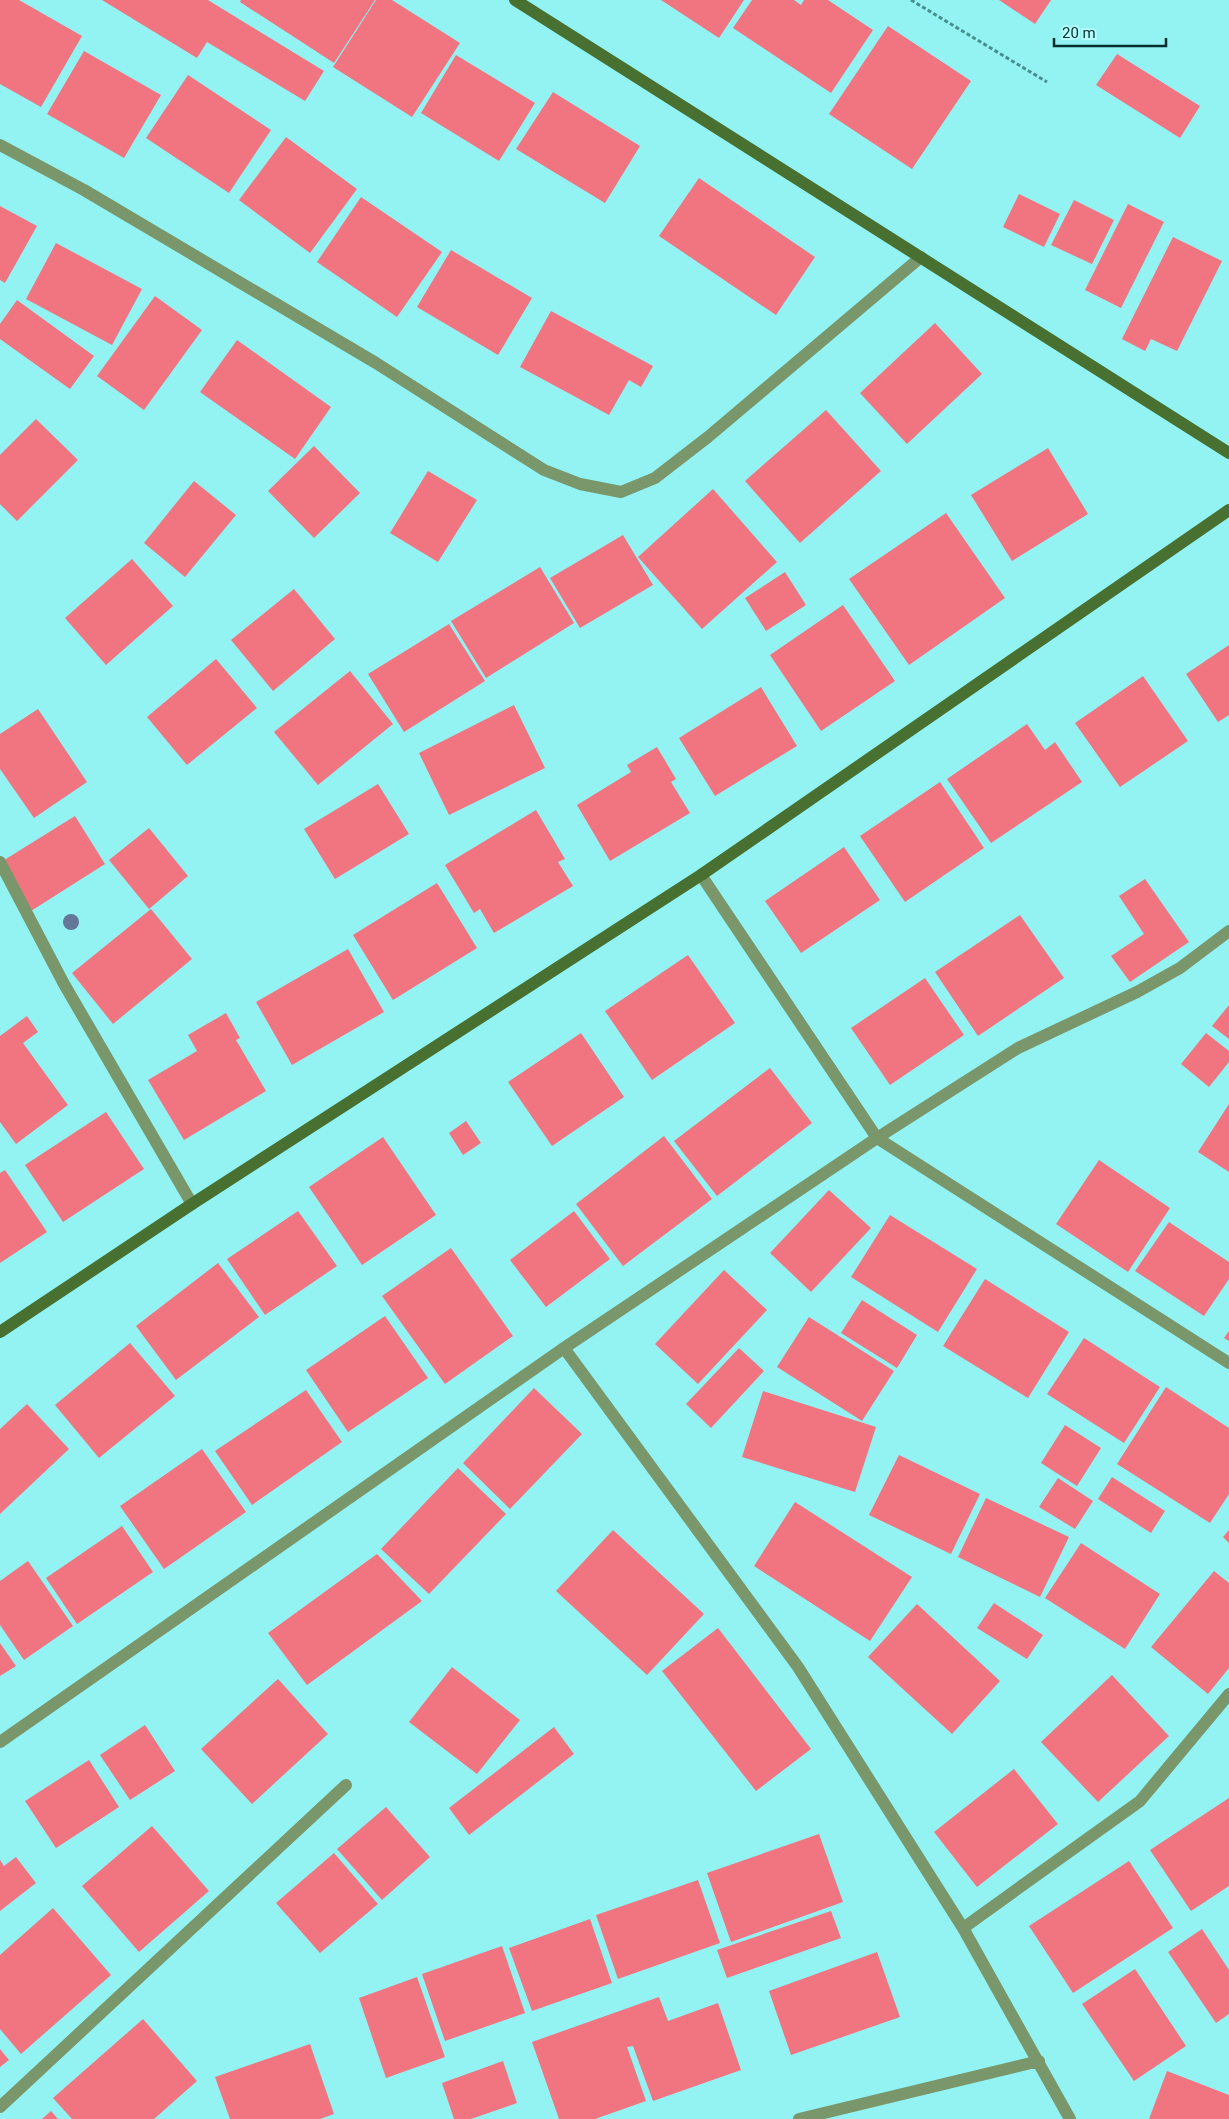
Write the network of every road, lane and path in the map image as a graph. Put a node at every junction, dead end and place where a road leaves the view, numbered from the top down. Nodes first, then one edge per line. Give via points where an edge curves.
1 (515, 0) edge
2 (911, 0) edge
3 (1047, 82) dead end
4 (0, 145) edge
5 (921, 257) junction
6 (1229, 453) edge
7 (1229, 510) edge
8 (0, 862) edge
9 (701, 875) junction
10 (1229, 931) edge
11 (877, 1138) junction
12 (192, 1204) junction
13 (0, 1332) edge
14 (564, 1348) junction
15 (1229, 1363) edge
16 (1229, 1694) edge
17 (0, 1742) edge
18 (346, 1785) dead end
19 (963, 1928) junction
20 (1039, 2061) junction
21 (0, 2107) edge
22 (799, 2119) edge
23 (1070, 2119) edge

1 - 5 main road
2 - 3 path
4 - 5 street via 84,190 376,363 544,470 580,484 620,492 655,478 700,443
5 - 6 main road
7 - 9 main road
8 - 12 street via 64,984
9 - 11 street
9 - 12 main road
10 - 11 street via 1180,968 1018,1048
11 - 14 street
11 - 15 street
12 - 13 main road
14 - 17 street
14 - 19 street via 798,1667
16 - 19 street via 1140,1801
18 - 21 street
19 - 20 street
20 - 22 street
20 - 23 street

